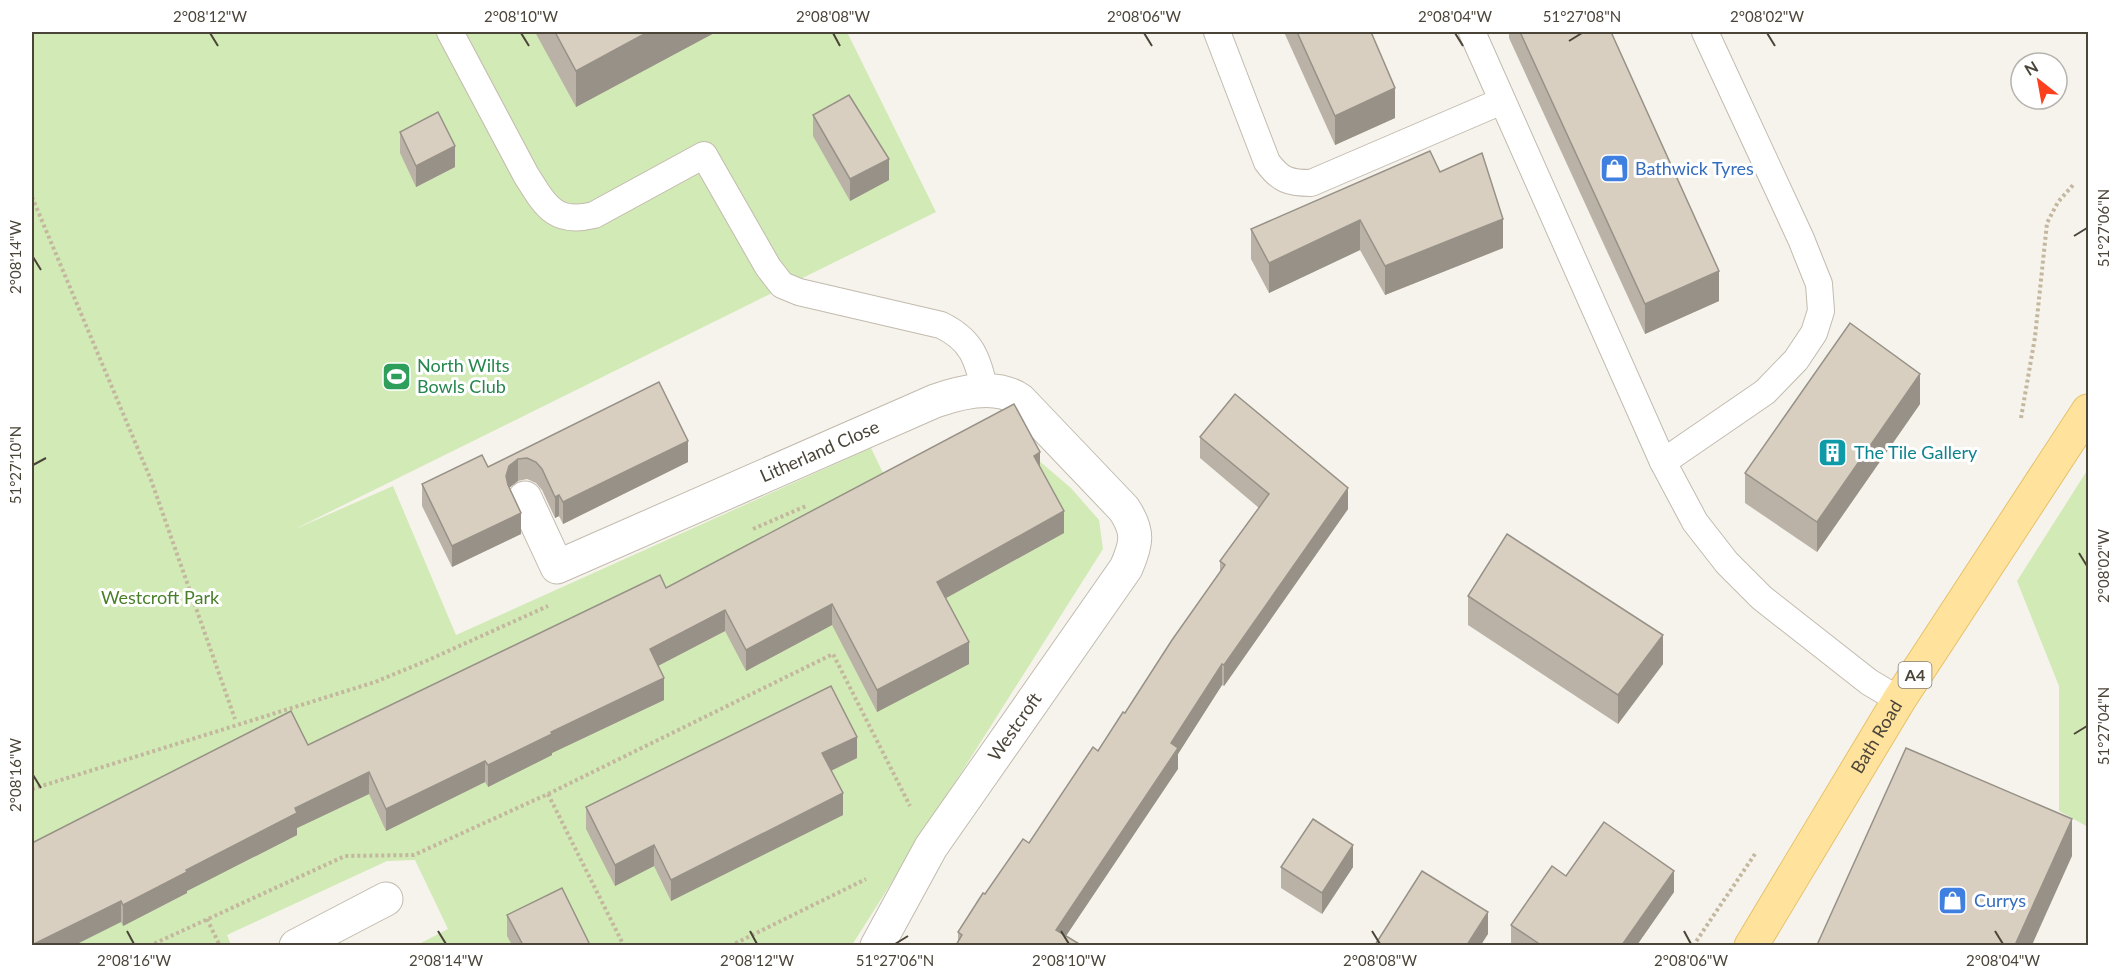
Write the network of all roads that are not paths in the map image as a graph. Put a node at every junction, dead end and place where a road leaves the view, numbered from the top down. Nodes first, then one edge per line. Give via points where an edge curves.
1 (450, 32) edge
2 (1217, 32) edge
3 (1472, 32) edge
4 (1706, 32) edge
5 (1503, 101) junction
6 (985, 390) junction
7 (2088, 411) edge
8 (1663, 462) junction
9 (525, 498) dead end
10 (1124, 508) joint
11 (1899, 699) junction
12 (386, 899) dead end
13 (296, 945) edge
14 (876, 945) edge
15 (1751, 945) edge

1 - 6 lane via 526,175 554,212 565,218 594,215 704,154 782,285 953,331 974,353
2 - 5 lane via 1268,162 1283,179 1295,183 1311,183
3 - 5 lane
4 - 8 lane via 1801,239 1819,284 1821,311 1814,333 1796,360 1765,392
5 - 8 lane
6 - 9 street, Litherland Close via 935,401 557,567
6 - 10 street, Litherland Close via 1008,393 1020,400
7 - 11 main road, Bath Road / A4
8 - 11 lane via 1695,522 1727,563 1806,633 1869,682
10 - 14 street, Westcroft via 1134,525 1136,543 1126,568 931,847
11 - 15 main road, Bath Road / A4
12 - 13 street

